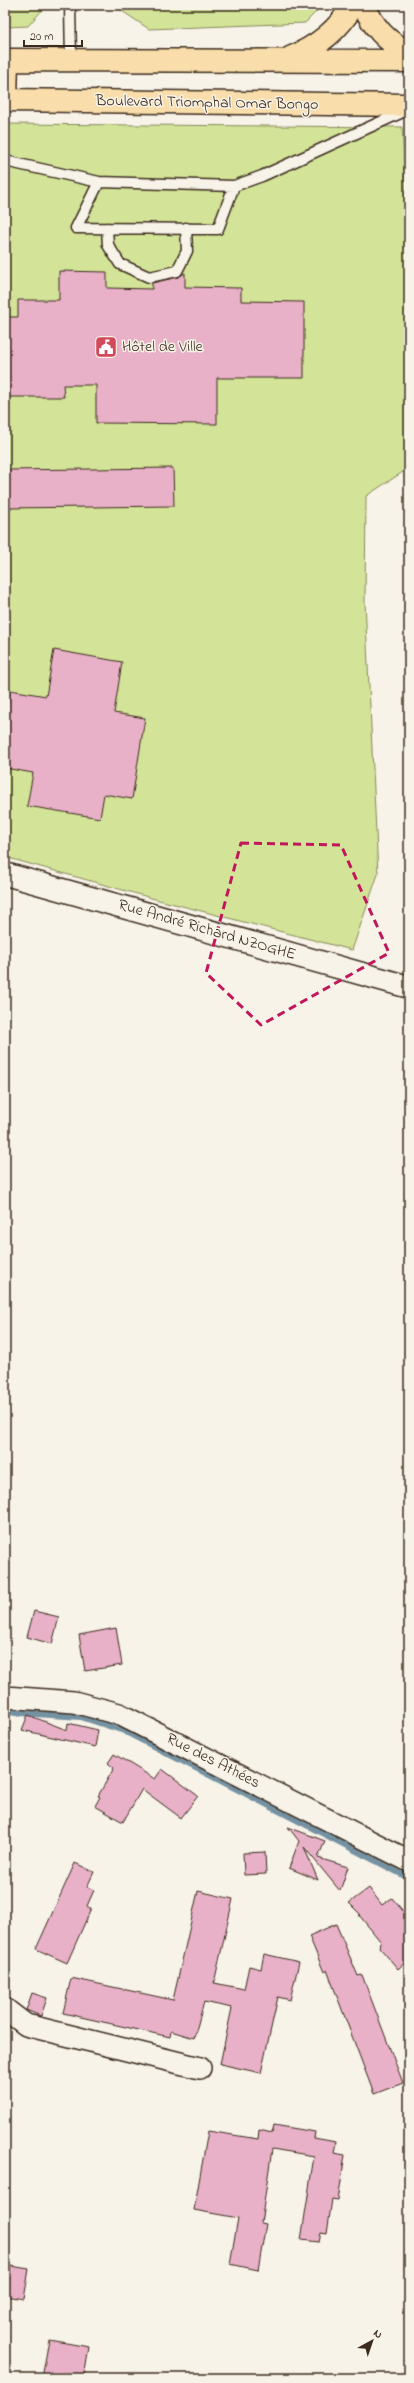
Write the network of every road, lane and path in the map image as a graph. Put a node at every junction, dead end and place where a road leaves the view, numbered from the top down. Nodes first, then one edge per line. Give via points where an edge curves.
1 (70, 5) edge
2 (353, 5) edge
3 (364, 5) edge
4 (409, 51) edge
5 (6, 60) edge
6 (71, 60) junction
7 (409, 61) edge
8 (282, 62) junction
9 (6, 100) edge
10 (409, 105) edge
11 (409, 109) edge
12 (5, 161) edge
13 (99, 182) junction
14 (234, 186) junction
15 (107, 228) junction
16 (186, 228) junction
17 (5, 874) edge
18 (409, 987) edge
19 (5, 1697) edge
20 (409, 1861) edge
21 (5, 2009) edge
22 (200, 2068) dead end

1 - 6 lane
2 - 8 main road via 341,23 318,45
3 - 4 main road via 381,33 396,46
5 - 6 main road
5 - 9 main road
6 - 8 main road
7 - 8 main road
9 - 10 main road, Boulevard Triomphal Omar Bongo
11 - 14 lane via 262,176
12 - 13 lane
13 - 14 lane
13 - 15 lane via 76,228
14 - 16 lane via 218,229
15 - 16 lane
15 - 16 lane via 108,245 120,264 149,277 178,271 187,252
17 - 18 street, Rue André Richard NZOGHE
19 - 20 street, Rue des Athées via 74,1702 119,1714
21 - 22 street via 26,2025

